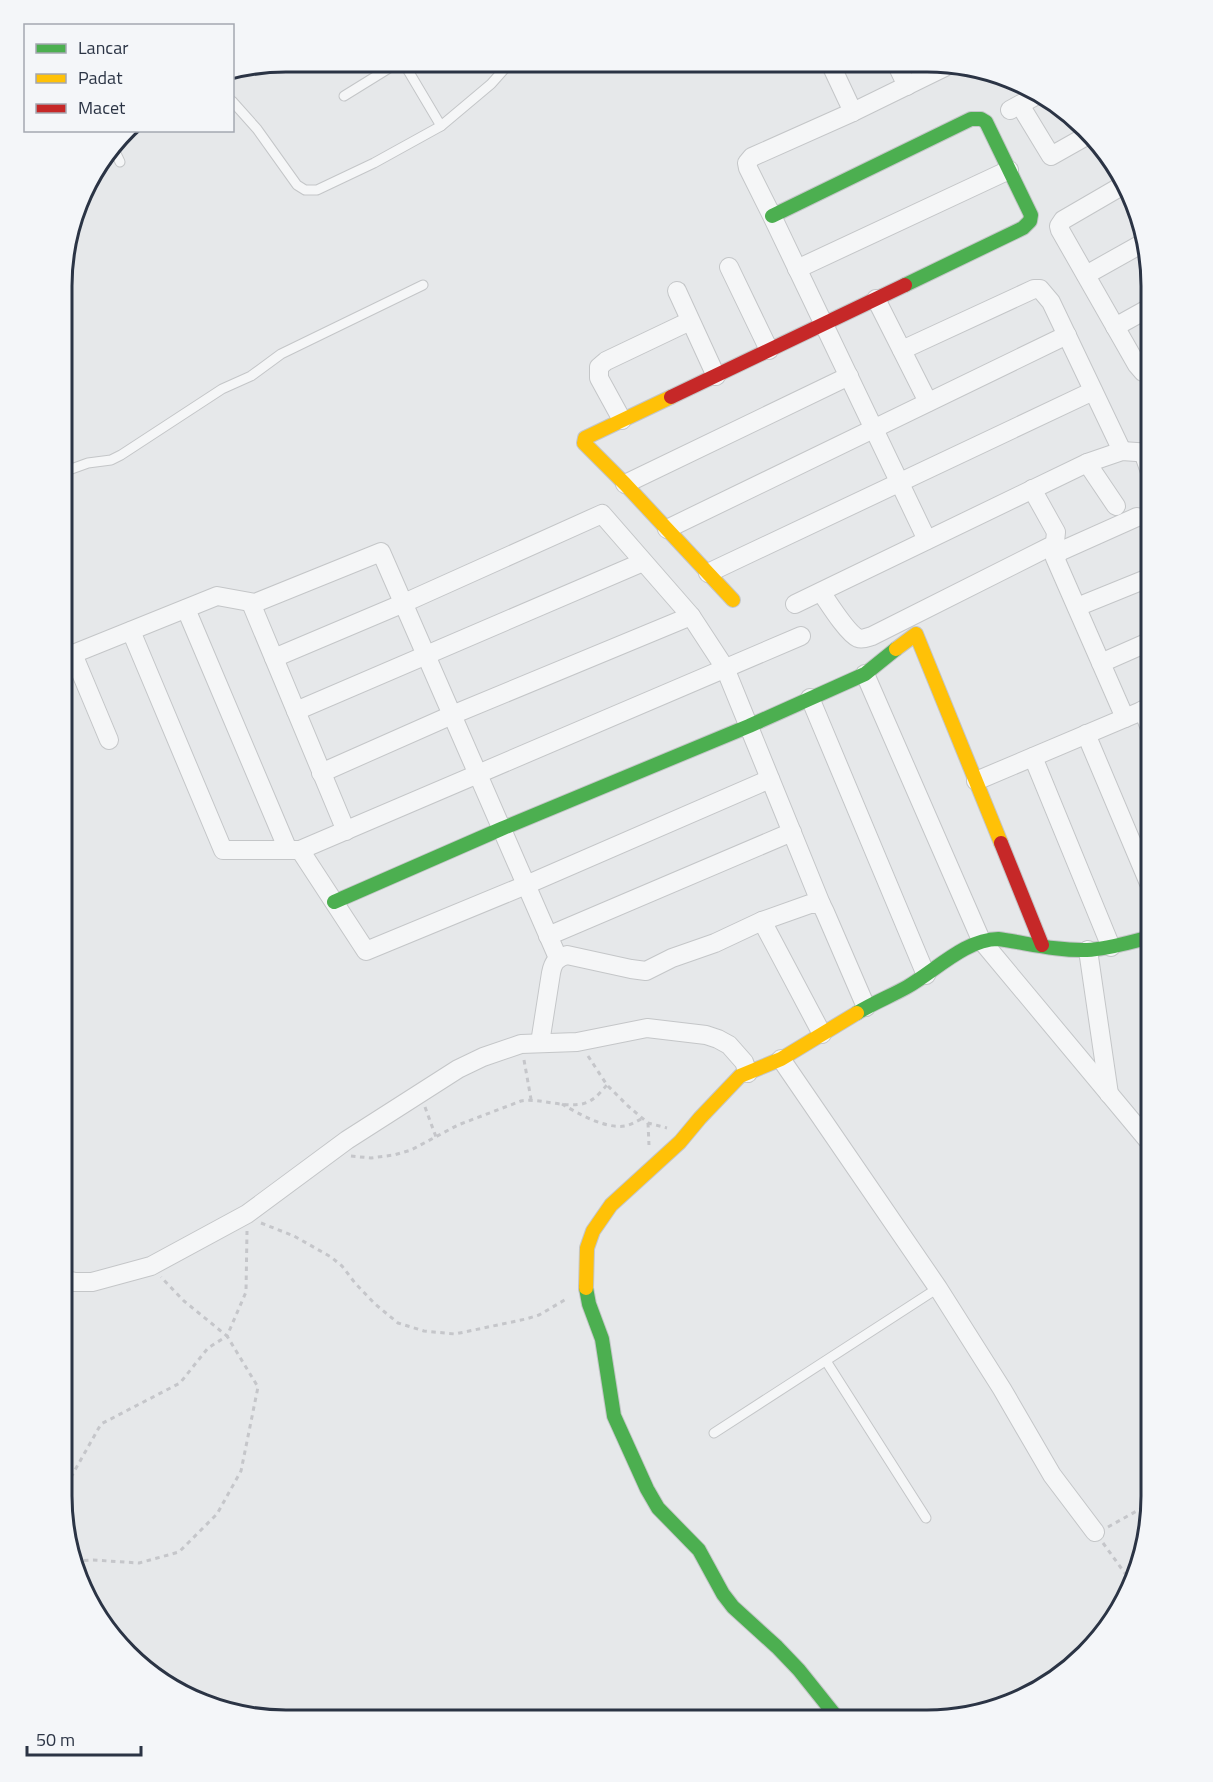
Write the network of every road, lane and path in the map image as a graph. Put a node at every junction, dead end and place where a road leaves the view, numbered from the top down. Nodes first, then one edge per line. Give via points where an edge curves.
1 (383, 72) edge
2 (410, 72) edge
3 (502, 72) edge
4 (834, 72) edge
5 (900, 72) edge
6 (935, 72) edge
7 (907, 86) junction
8 (344, 96) dead end
9 (1030, 99) edge
10 (234, 102) edge
11 (853, 112) junction
12 (441, 126) junction
13 (1082, 139) edge
14 (117, 155) edge
15 (120, 162) dead end
16 (1009, 170) junction
17 (1118, 188) edge
18 (772, 216) junction
19 (1137, 246) edge
20 (729, 267) dead end
21 (797, 269) junction
22 (1086, 275) junction
23 (423, 285) dead end
24 (677, 291) dead end
25 (876, 298) junction
26 (1141, 313) edge
27 (690, 321) junction
28 (824, 324) junction
29 (1115, 327) junction
30 (1067, 335) junction
31 (769, 350) junction
32 (902, 350) junction
33 (1141, 370) edge
34 (716, 376) junction
35 (849, 376) junction
36 (1093, 391) junction
37 (928, 402) junction
38 (622, 420) junction
39 (874, 429) junction
40 (1122, 451) junction
41 (1141, 453) edge
42 (1087, 463) junction
43 (72, 468) edge
44 (899, 482) junction
45 (625, 484) junction
46 (1032, 489) junction
47 (1116, 506) dead end
48 (1137, 517) dead end
49 (667, 529) junction
50 (927, 540) junction
51 (643, 562) junction
52 (708, 573) junction
53 (1141, 581) edge
54 (820, 592) junction
55 (733, 600) dead end
56 (251, 603) junction
57 (404, 603) junction
58 (795, 604) dead end
59 (1077, 607) junction
60 (186, 609) junction
61 (691, 616) junction
62 (130, 631) junction
63 (801, 636) dead end
64 (1141, 645) edge
65 (72, 651) edge
66 (426, 656) junction
67 (274, 658) junction
68 (72, 661) edge
69 (1101, 663) junction
70 (725, 668) junction
71 (865, 674) junction
72 (810, 698) junction
73 (296, 711) junction
74 (1141, 711) edge
75 (452, 715) junction
76 (1125, 718) junction
77 (749, 726) junction
78 (1086, 734) junction
79 (109, 741) dead end
80 (1033, 757) junction
81 (321, 773) junction
82 (478, 775) junction
83 (770, 779) junction
84 (975, 781) junction
85 (501, 829) junction
86 (345, 831) junction
87 (792, 832) junction
88 (294, 850) junction
89 (1141, 864) edge
90 (526, 885) junction
91 (334, 902) junction
92 (821, 904) junction
93 (762, 921) junction
94 (548, 936) junction
95 (981, 940) junction
96 (1141, 944) edge
97 (1042, 945) junction
98 (1110, 947) junction
99 (1088, 950) junction
100 (558, 958) junction
101 (926, 975) junction
102 (866, 1007) junction
103 (822, 1034) junction
104 (577, 1042) junction
105 (540, 1043) junction
106 (521, 1044) junction
107 (781, 1059) junction
108 (748, 1073) junction
109 (607, 1085) junction
110 (420, 1094) junction
111 (1109, 1094) junction
112 (531, 1099) junction
113 (561, 1104) junction
114 (643, 1118) junction
115 (687, 1132) junction
116 (1141, 1132) edge
117 (436, 1137) junction
118 (328, 1154) junction
119 (247, 1214) junction
120 (151, 1266) junction
121 (72, 1281) edge
122 (938, 1288) junction
123 (548, 1309) dead end
124 (227, 1336) junction
125 (826, 1361) junction
126 (714, 1434) dead end
127 (72, 1475) edge
128 (1141, 1509) edge
129 (926, 1518) dead end
130 (1095, 1532) junction
131 (82, 1561) edge
132 (1126, 1575) edge
133 (831, 1710) edge

1 - 8 lane
2 - 12 lane
3 - 12 lane
4 - 11 street
5 - 7 street
6 - 7 street
7 - 11 street
9 - 13 street via 1015,107 1051,156
10 - 12 lane via 297,185 305,190 317,190
11 - 18 street via 749,160 747,168
14 - 15 lane
16 - 18 street via 986,122 971,119
16 - 21 street
16 - 25 street via 1031,215 1023,228
17 - 22 street via 1060,223 1060,230
18 - 21 street
19 - 22 street
20 - 31 street
21 - 28 street
22 - 29 street
23 - 43 lane via 281,354 121,455
24 - 27 street
25 - 28 street
25 - 32 street
26 - 29 street
27 - 34 street
27 - 38 street via 599,367 599,378
28 - 31 street
28 - 35 street
29 - 33 street
30 - 32 street via 1045,294 1034,289
30 - 36 street
30 - 37 street
31 - 34 street
32 - 37 street
34 - 38 street
35 - 39 street
35 - 45 street
36 - 40 street
36 - 44 street
37 - 39 street
38 - 45 street via 584,440
39 - 44 street
39 - 49 street
40 - 41 street
40 - 42 street
42 - 46 street
42 - 47 street
44 - 50 street
44 - 52 street
45 - 49 street
46 - 50 street
46 - 54 street via 1056,532 1051,546 872,636 855,636
48 - 59 street via 1061,551 1055,558
49 - 52 street
50 - 54 street
51 - 57 street via 602,514
51 - 61 street
51 - 66 street
52 - 55 street
53 - 59 street
54 - 58 street
56 - 57 street via 381,552
56 - 60 street via 217,596
56 - 67 street
57 - 66 street
57 - 67 street
59 - 69 street
60 - 62 street
60 - 88 street
61 - 70 street
61 - 75 street
62 - 65 street
62 - 88 street via 223,850
63 - 70 street
64 - 69 street
66 - 73 street
66 - 75 street
67 - 73 street
68 - 79 street
69 - 76 street
70 - 77 street
70 - 82 street
71 - 72 street
71 - 84 street via 916,634
71 - 95 street
72 - 77 street
72 - 101 street
73 - 81 street
74 - 76 street
75 - 81 street
75 - 82 street
76 - 78 street
77 - 83 street
77 - 85 street
78 - 80 street
78 - 89 street
80 - 84 street
80 - 98 street
81 - 86 street
82 - 85 street
82 - 86 street
83 - 87 street
83 - 90 street
84 - 97 street
85 - 90 street
85 - 91 street
86 - 88 street
87 - 92 street
87 - 94 street
88 - 91 street
90 - 91 street via 366,951
90 - 94 street
92 - 93 street via 810,904
92 - 102 street
93 - 100 street via 646,971 567,956
93 - 103 street
94 - 100 street
95 - 97 street
95 - 101 street
95 - 111 street
96 - 98 street
97 - 99 street
98 - 99 street
99 - 111 street
100 - 105 street via 551,973
101 - 102 street
102 - 103 street
103 - 107 street
104 - 105 street
104 - 108 street via 647,1028 706,1035 729,1045
104 - 109 path
105 - 106 street
106 - 110 street via 458,1069
106 - 112 path
107 - 108 street
107 - 122 street
108 - 115 street via 727,1089
109 - 113 path via 592,1100
109 - 114 path
110 - 117 path
110 - 118 street
111 - 116 street
112 - 113 path
112 - 117 path
113 - 114 path via 597,1122 613,1125 625,1126
114 - 115 path via 648,1123
115 - 133 street via 611,1205 593,1231 587,1248 586,1288 602,1339 614,1416 658,1508 699,1550 733,1606 777,1647
117 - 118 path via 394,1155 371,1158
118 - 119 street
119 - 120 street
119 - 123 path via 331,1257 398,1323 455,1334 526,1319
119 - 124 path via 246,1292
120 - 121 street via 92,1282
120 - 124 path via 184,1301
122 - 125 lane
122 - 130 street via 1052,1475
124 - 127 path via 208,1348 180,1383 101,1424
124 - 131 path via 258,1387 241,1471 217,1514 179,1552 139,1563
125 - 126 lane
125 - 129 lane
128 - 130 path
130 - 132 path

